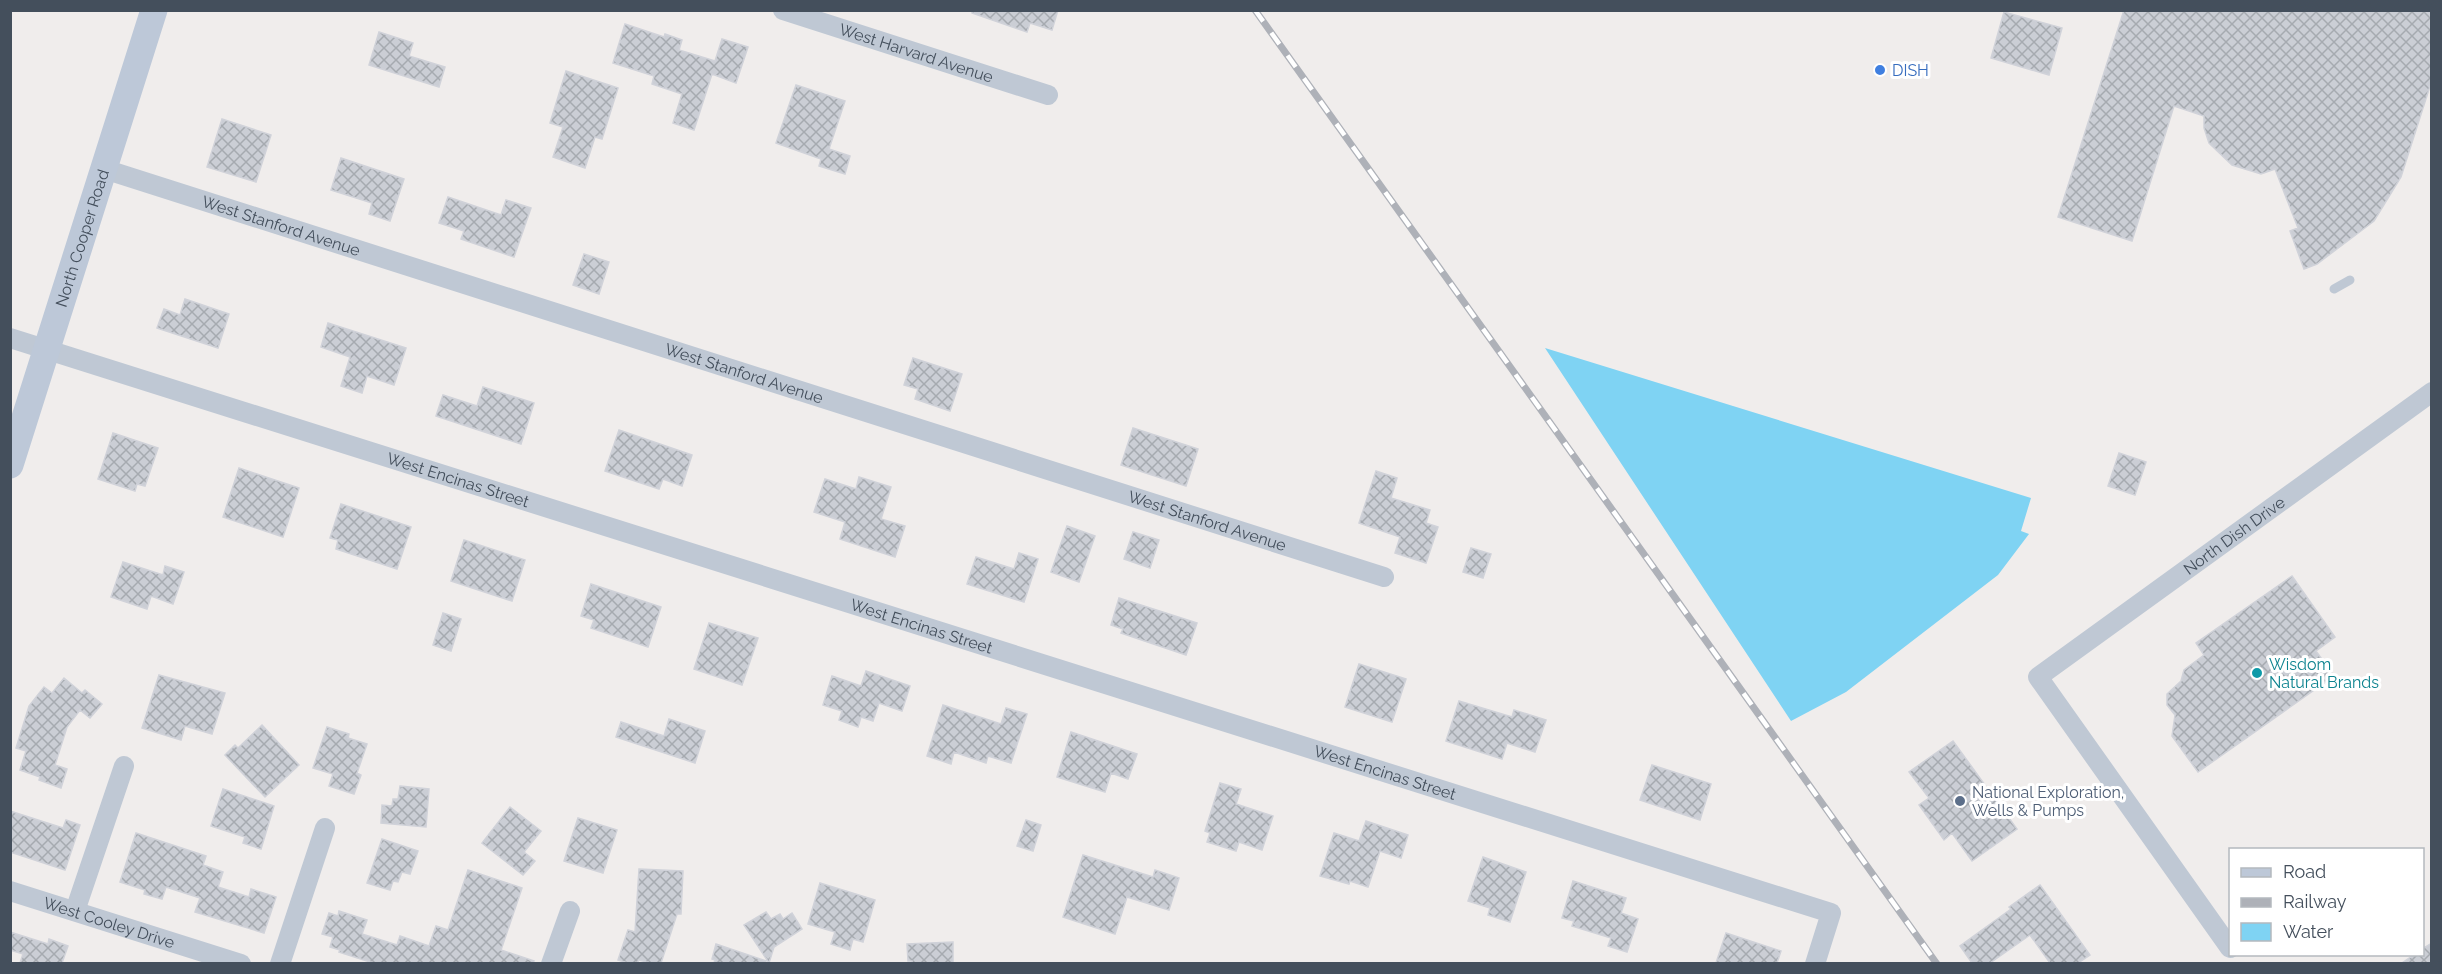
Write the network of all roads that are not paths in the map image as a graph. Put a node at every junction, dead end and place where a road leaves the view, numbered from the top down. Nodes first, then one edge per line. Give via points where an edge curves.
1 (154, 10) edge
2 (783, 10) edge
3 (1048, 95) dead end
4 (104, 169) junction
5 (2350, 280) dead end
6 (2334, 289) dead end
7 (10, 338) edge
8 (47, 348) junction
9 (2432, 392) edge
10 (10, 465) edge
11 (1384, 577) dead end
12 (124, 766) dead end
13 (325, 828) dead end
14 (10, 891) edge
15 (570, 910) dead end
16 (75, 911) junction
17 (2229, 947) edge
18 (241, 963) edge
19 (280, 963) edge
20 (552, 963) edge
21 (1815, 963) edge

1 - 4 main road, North Cooper Road
2 - 3 street, West Harvard Avenue
4 - 8 main road, North Cooper Road
4 - 11 street, West Stanford Avenue
5 - 6 lane
7 - 8 street, West Encinas Street
8 - 10 main road, North Cooper Road
8 - 21 street, West Encinas Street via 1831,913
9 - 17 street, North Dish Drive via 2038,678
12 - 16 street
13 - 19 street
14 - 16 street, West Cooley Drive
15 - 20 street
16 - 18 street, West Cooley Drive

